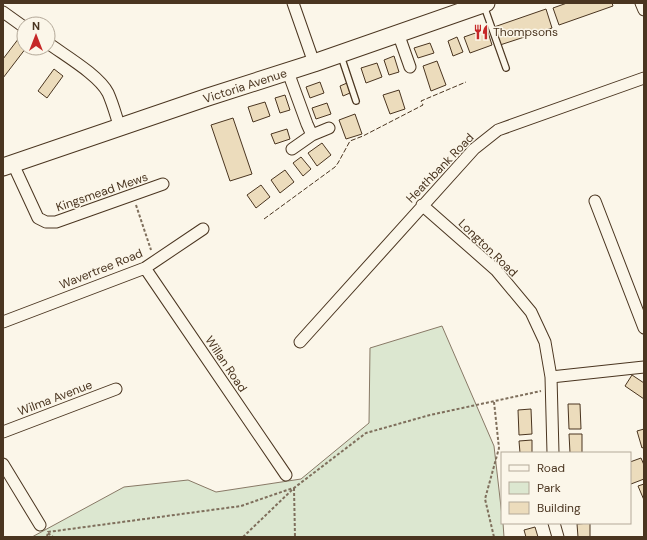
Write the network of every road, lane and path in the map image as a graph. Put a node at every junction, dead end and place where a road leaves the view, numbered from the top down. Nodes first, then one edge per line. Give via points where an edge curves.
1 (7, 3) edge
2 (294, 3) edge
3 (642, 3) edge
4 (484, 4) edge
5 (3, 8) edge
6 (644, 10) edge
7 (3, 12) edge
8 (16, 21) edge
9 (398, 33) junction
10 (56, 49) edge
11 (340, 54) junction
12 (314, 63) junction
13 (410, 67) dead end
14 (506, 68) dead end
15 (288, 72) junction
16 (644, 78) edge
17 (356, 101) dead end
18 (120, 128) junction
19 (329, 128) dead end
20 (312, 135) junction
21 (292, 149) dead end
22 (8, 166) edge
23 (163, 184) dead end
24 (595, 201) dead end
25 (422, 205) junction
26 (140, 219) dead end
27 (203, 229) dead end
28 (155, 261) junction
29 (145, 268) junction
30 (3, 322) edge
31 (644, 328) edge
32 (300, 342) dead end
33 (644, 367) edge
34 (551, 377) junction
35 (116, 389) dead end
36 (552, 389) junction
37 (494, 402) junction
38 (3, 432) edge
39 (553, 452) edge
40 (3, 464) edge
41 (286, 475) dead end
42 (294, 488) junction
43 (554, 524) edge
44 (44, 529) joint
45 (243, 537) edge
46 (295, 537) edge
47 (494, 537) edge
48 (558, 537) edge

1 - 5 street
2 - 12 street
3 - 6 street
4 - 9 main road, Victoria Avenue
4 - 14 lane
7 - 8 street
9 - 11 main road, Victoria Avenue
9 - 13 street
10 - 18 street via 101,83 107,92
11 - 12 main road, Victoria Avenue
11 - 17 lane
12 - 15 main road, Victoria Avenue
15 - 18 main road, Victoria Avenue
15 - 20 street
16 - 25 street, Heathbank Road via 498,130 474,149
18 - 22 main road, Victoria Avenue
19 - 20 street
20 - 21 street
22 - 23 street, Kingsmead Mews via 38,218 46,222 56,222
24 - 31 street
25 - 32 street, Heathbank Road
25 - 34 street, Longton Road via 496,270 531,312 545,342
26 - 28 path
27 - 28 street, Wavertree Road
28 - 29 street, Wavertree Road
29 - 30 street, Wavertree Road
29 - 41 street, Willan Road
33 - 34 street
34 - 36 street, Longton Road
35 - 38 street, Wilma Avenue
36 - 37 path
36 - 39 street, Longton Road
37 - 42 path via 430,415 366,433
37 - 47 path via 499,448 485,499
40 - 44 street
42 - 44 path via 241,506
42 - 45 path
42 - 46 path
43 - 48 street

